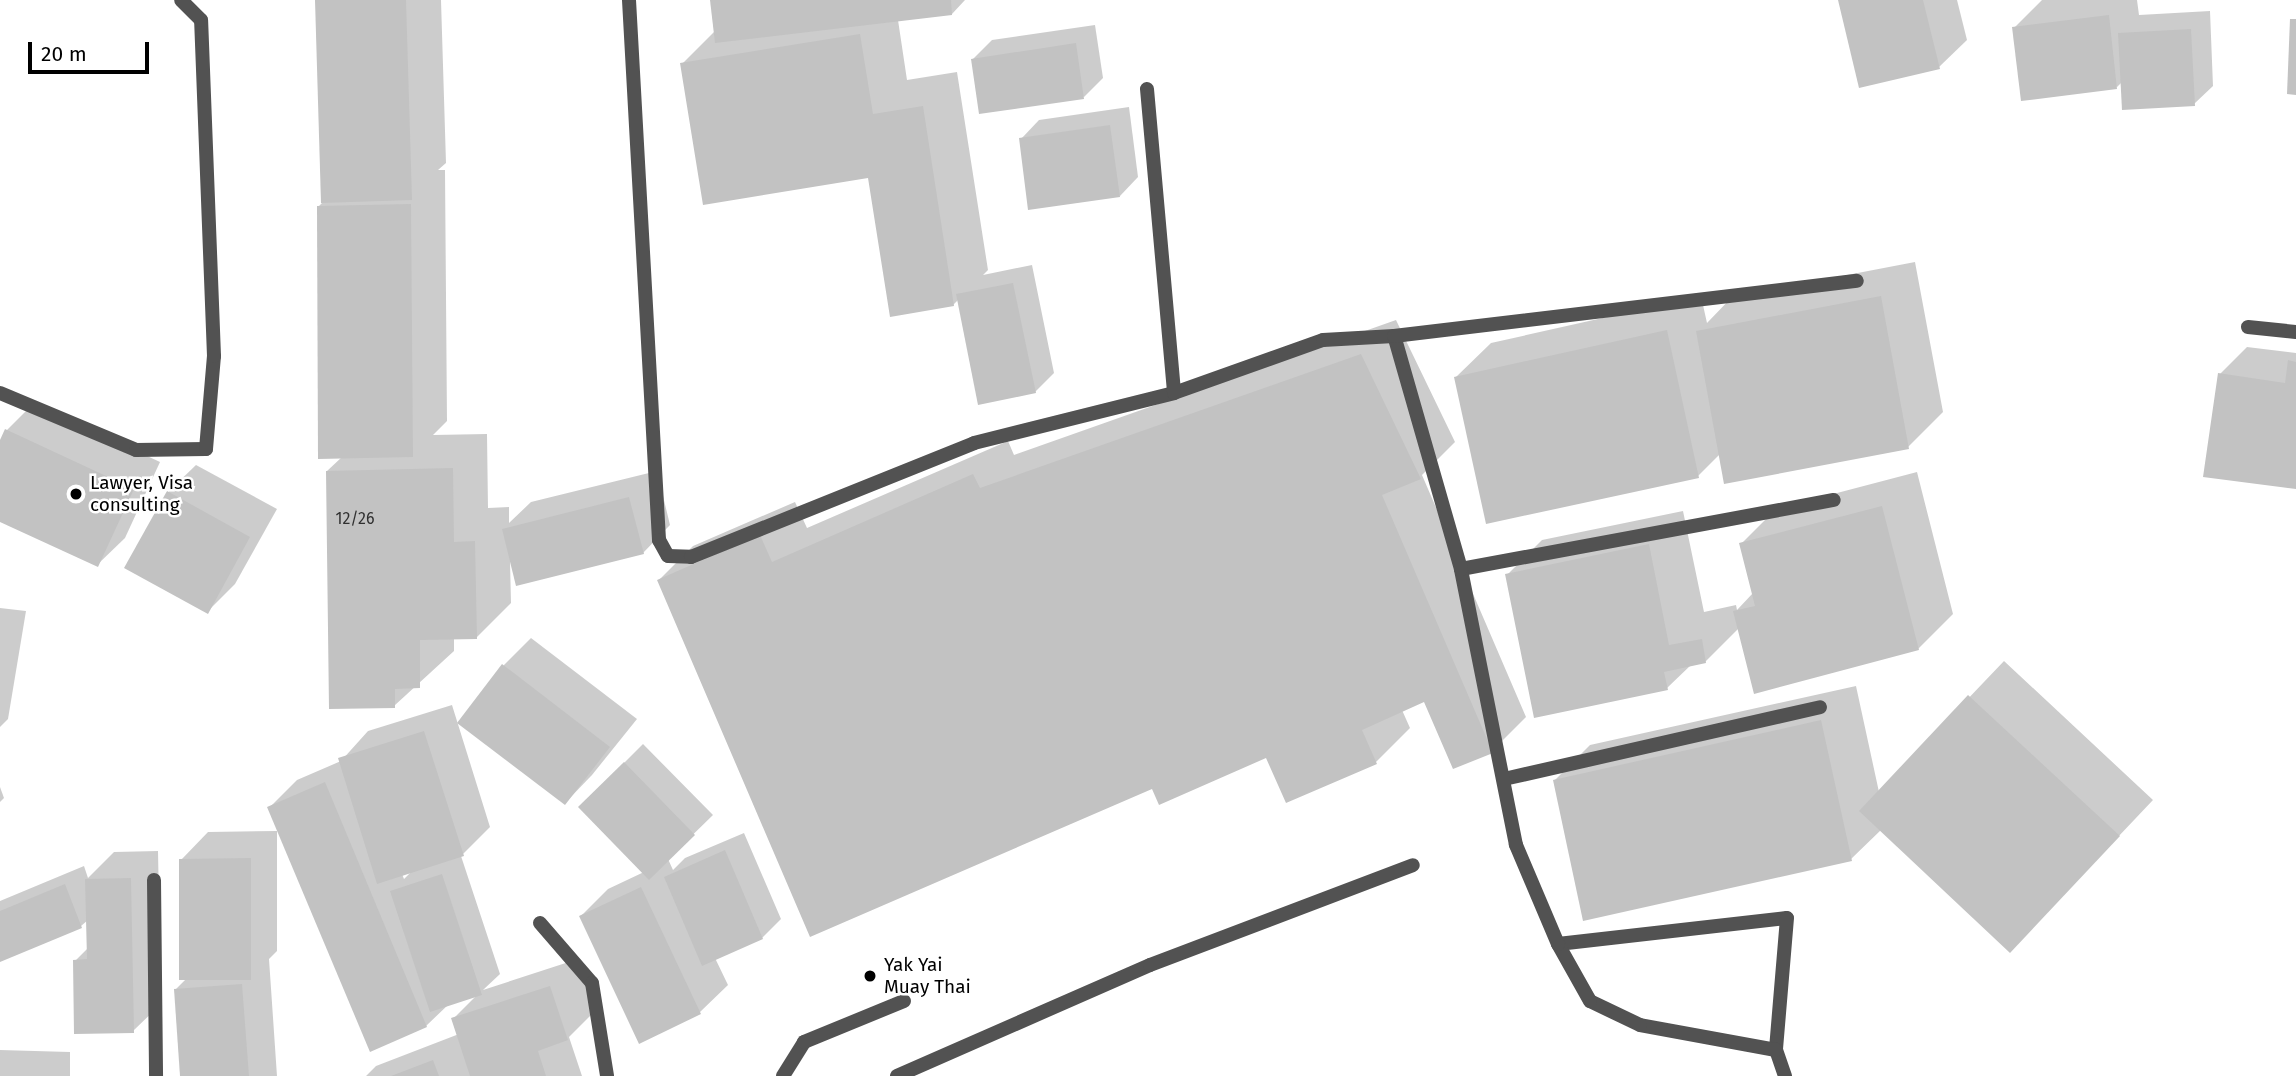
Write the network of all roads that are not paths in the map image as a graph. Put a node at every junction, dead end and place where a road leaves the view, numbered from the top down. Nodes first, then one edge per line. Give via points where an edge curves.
1 (181, 0) edge
2 (629, 0) edge
3 (1147, 89) dead end
4 (1857, 281) dead end
5 (2248, 327) dead end
6 (2296, 332) edge
7 (1394, 336) junction
8 (0, 393) edge
9 (1174, 393) junction
10 (1834, 499) dead end
11 (1461, 569) junction
12 (1820, 707) dead end
13 (1504, 779) junction
14 (1413, 865) dead end
15 (154, 880) dead end
16 (540, 923) dead end
17 (1558, 944) junction
18 (904, 1001) dead end
19 (1776, 1051) junction
20 (156, 1076) edge
21 (607, 1076) edge
22 (783, 1076) edge
23 (897, 1076) edge
24 (1785, 1076) edge

1 - 8 street via 201,20 214,356 206,449 136,450
2 - 9 street via 659,540 668,556 691,557 974,443
3 - 9 street
4 - 7 street
5 - 6 street
7 - 9 street via 1323,340
7 - 11 street
10 - 11 street
11 - 13 street
12 - 13 street
13 - 17 street via 1516,845
14 - 23 street via 1150,965
15 - 20 street
16 - 21 street via 592,983
17 - 19 street via 1590,1002 1640,1025
17 - 19 street via 1787,918
18 - 22 street via 804,1042
19 - 24 street

